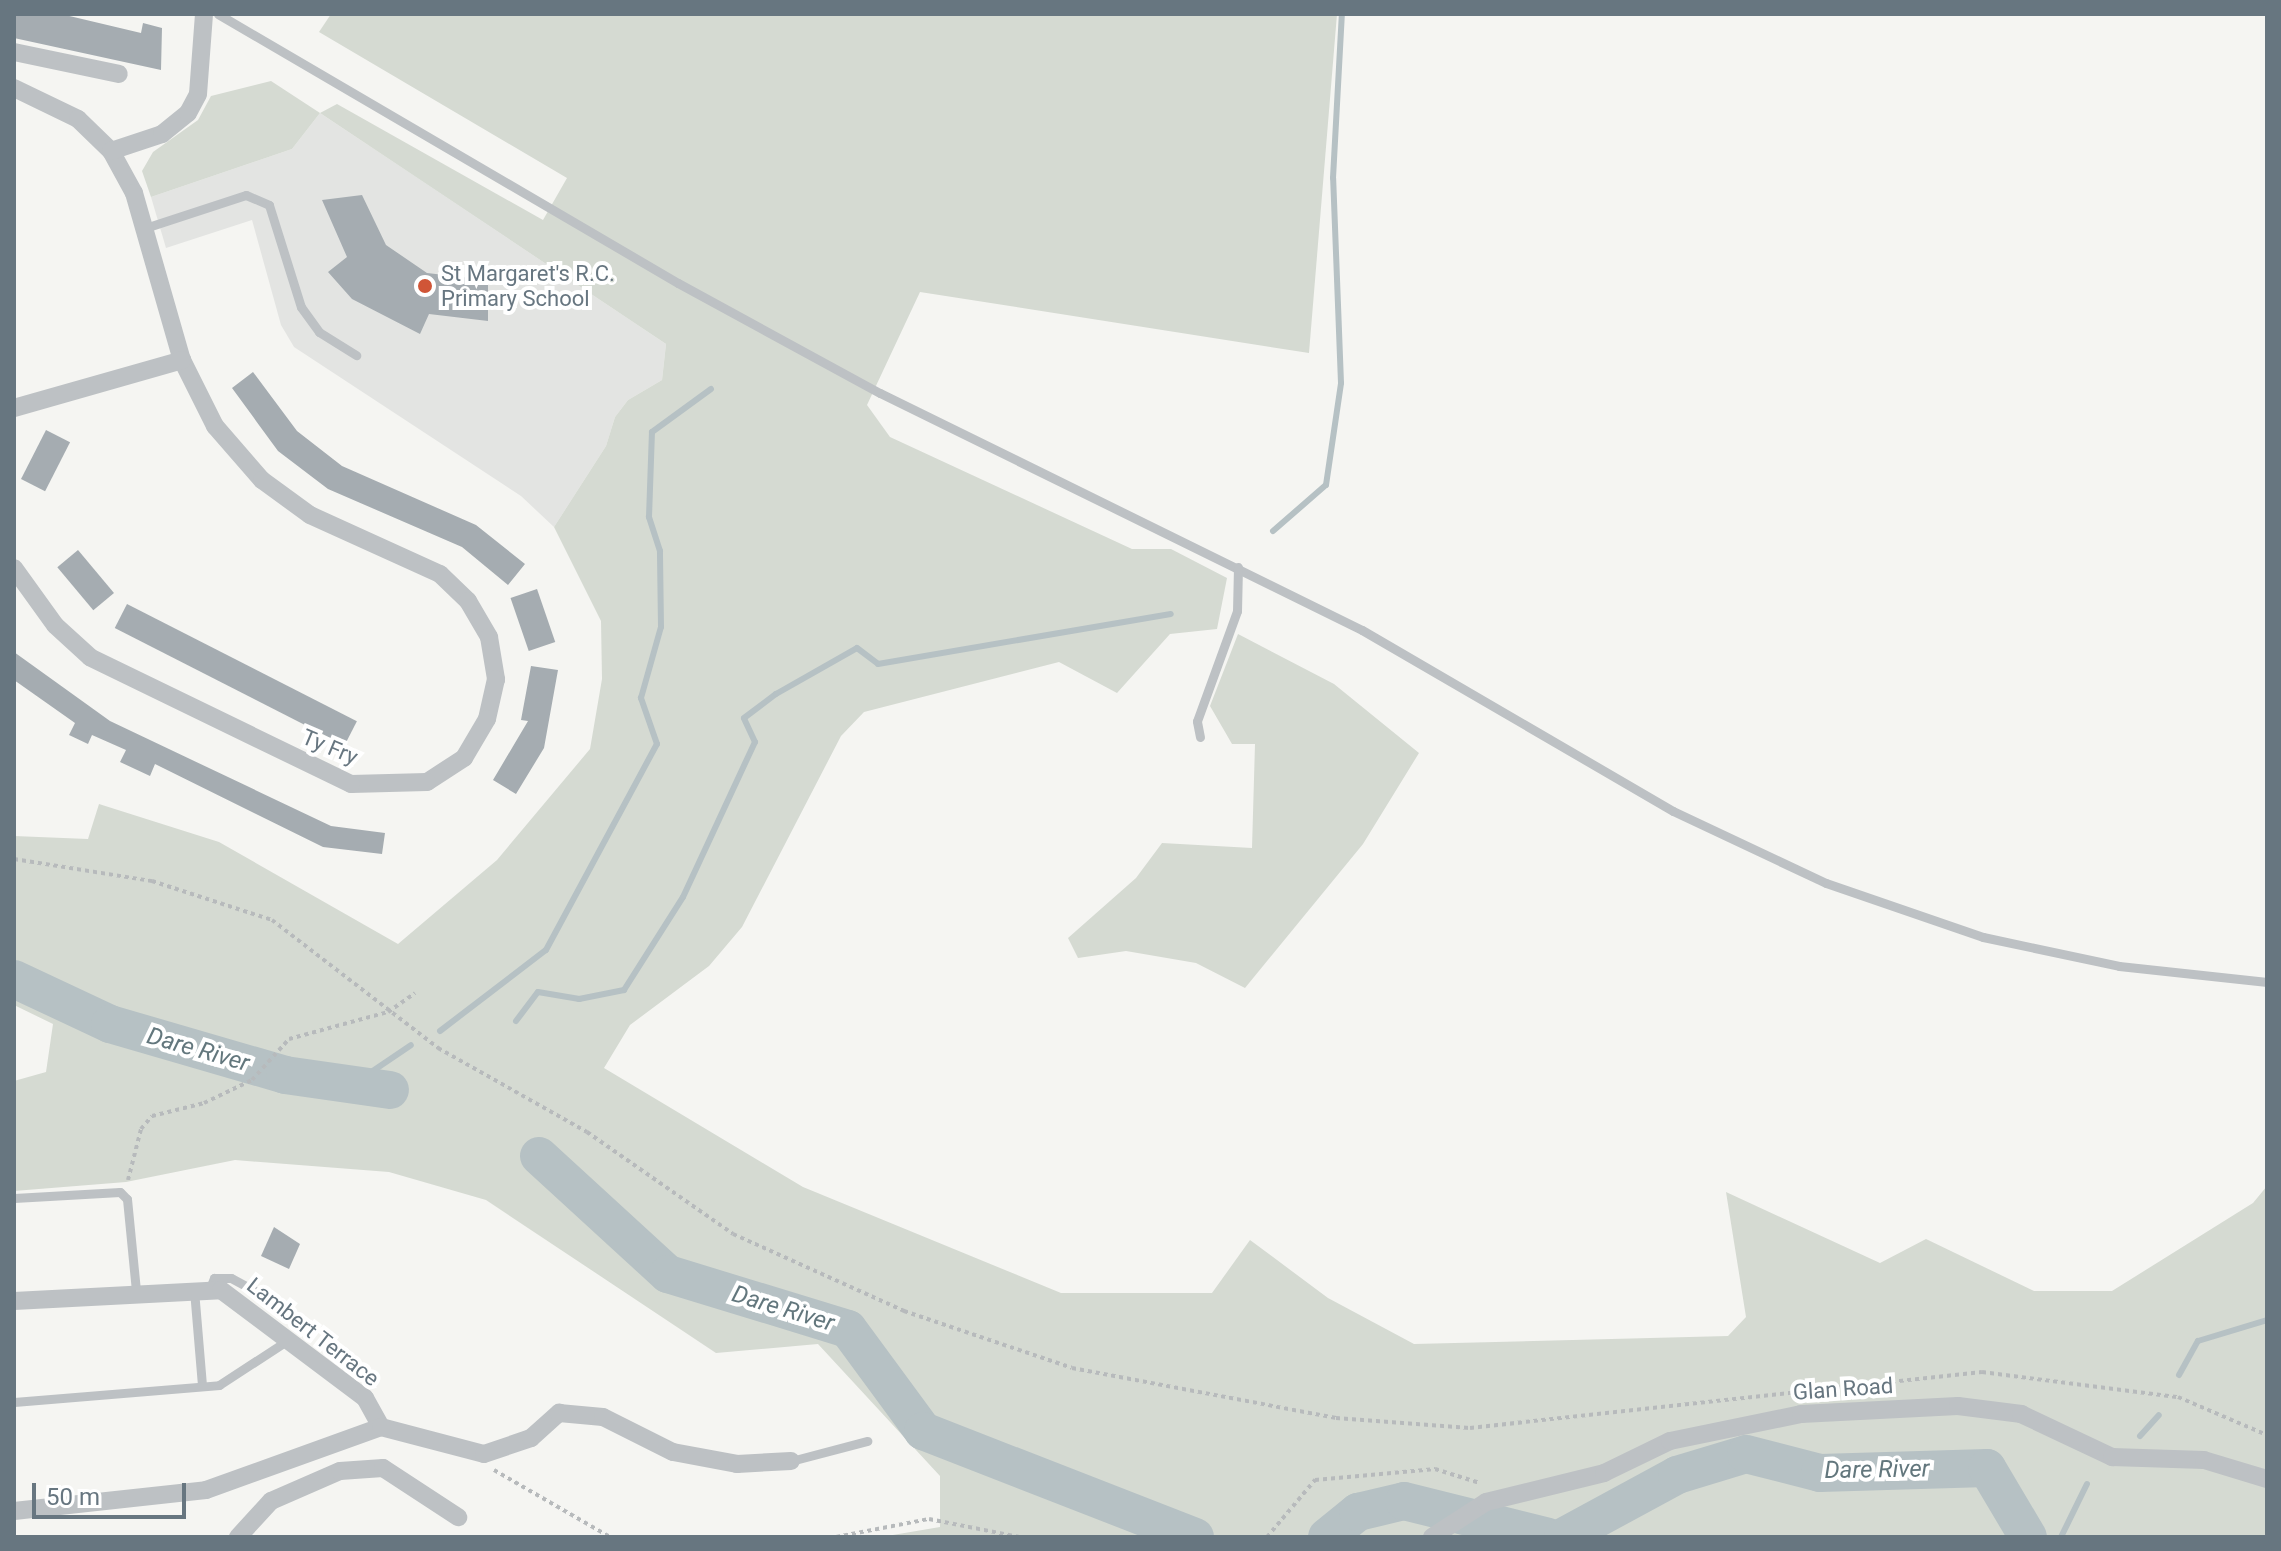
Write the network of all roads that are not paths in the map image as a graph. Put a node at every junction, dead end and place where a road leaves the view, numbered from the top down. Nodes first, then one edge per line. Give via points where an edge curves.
1 (204, 14) edge
2 (218, 14) edge
3 (14, 52) edge
4 (119, 74) dead end
5 (14, 88) edge
6 (111, 151) junction
7 (145, 228) junction
8 (356, 355) dead end
9 (182, 360) junction
10 (14, 408) edge
11 (1238, 567) junction
12 (14, 568) edge
13 (1200, 737) dead end
14 (2267, 982) edge
15 (14, 1198) edge
16 (202, 1287) junction
17 (136, 1291) junction
18 (14, 1301) edge
19 (291, 1310) dead end
20 (288, 1340) junction
21 (202, 1386) junction
22 (14, 1402) edge
23 (390, 1429) junction
24 (867, 1441) dead end
25 (791, 1461) joint
26 (261, 1473) junction
27 (2267, 1479) edge
28 (282, 1496) junction
29 (14, 1511) edge
30 (458, 1517) dead end
31 (238, 1537) edge
32 (1432, 1537) edge

1 - 6 street via 198,94 188,113 162,134
2 - 11 lane via 820,361
3 - 4 street
5 - 6 street via 78,119
6 - 7 street, Ty Fry
7 - 8 lane via 246,195 269,205 301,307 319,332
7 - 9 street, Ty Fry
9 - 10 street
9 - 12 street, Ty Fry via 215,426 262,480 310,515 440,574 468,601 489,637 496,679 487,719 464,758 427,782 351,784 90,657 55,625
11 - 13 lane via 1237,611 1197,721
11 - 14 lane via 1362,630 1673,811 1826,883 1983,937 2119,966
15 - 17 lane via 120,1192 127,1199
16 - 17 street
16 - 19 lane via 214,1278 231,1278
16 - 20 street, Lambert Terrace
16 - 21 lane
17 - 18 street
20 - 21 lane via 219,1385
20 - 23 street, Lambert Terrace via 365,1398
21 - 22 lane
23 - 25 street via 484,1454 531,1438 559,1413 603,1417 673,1452 737,1464
23 - 26 street
24 - 25 lane
26 - 28 street
26 - 29 street via 206,1490
27 - 32 street, Glan Road via 2204,1460 2112,1457 2021,1414 1958,1406 1772,1420 1670,1441 1604,1473 1486,1502
28 - 30 street via 340,1471 383,1468
28 - 31 street

